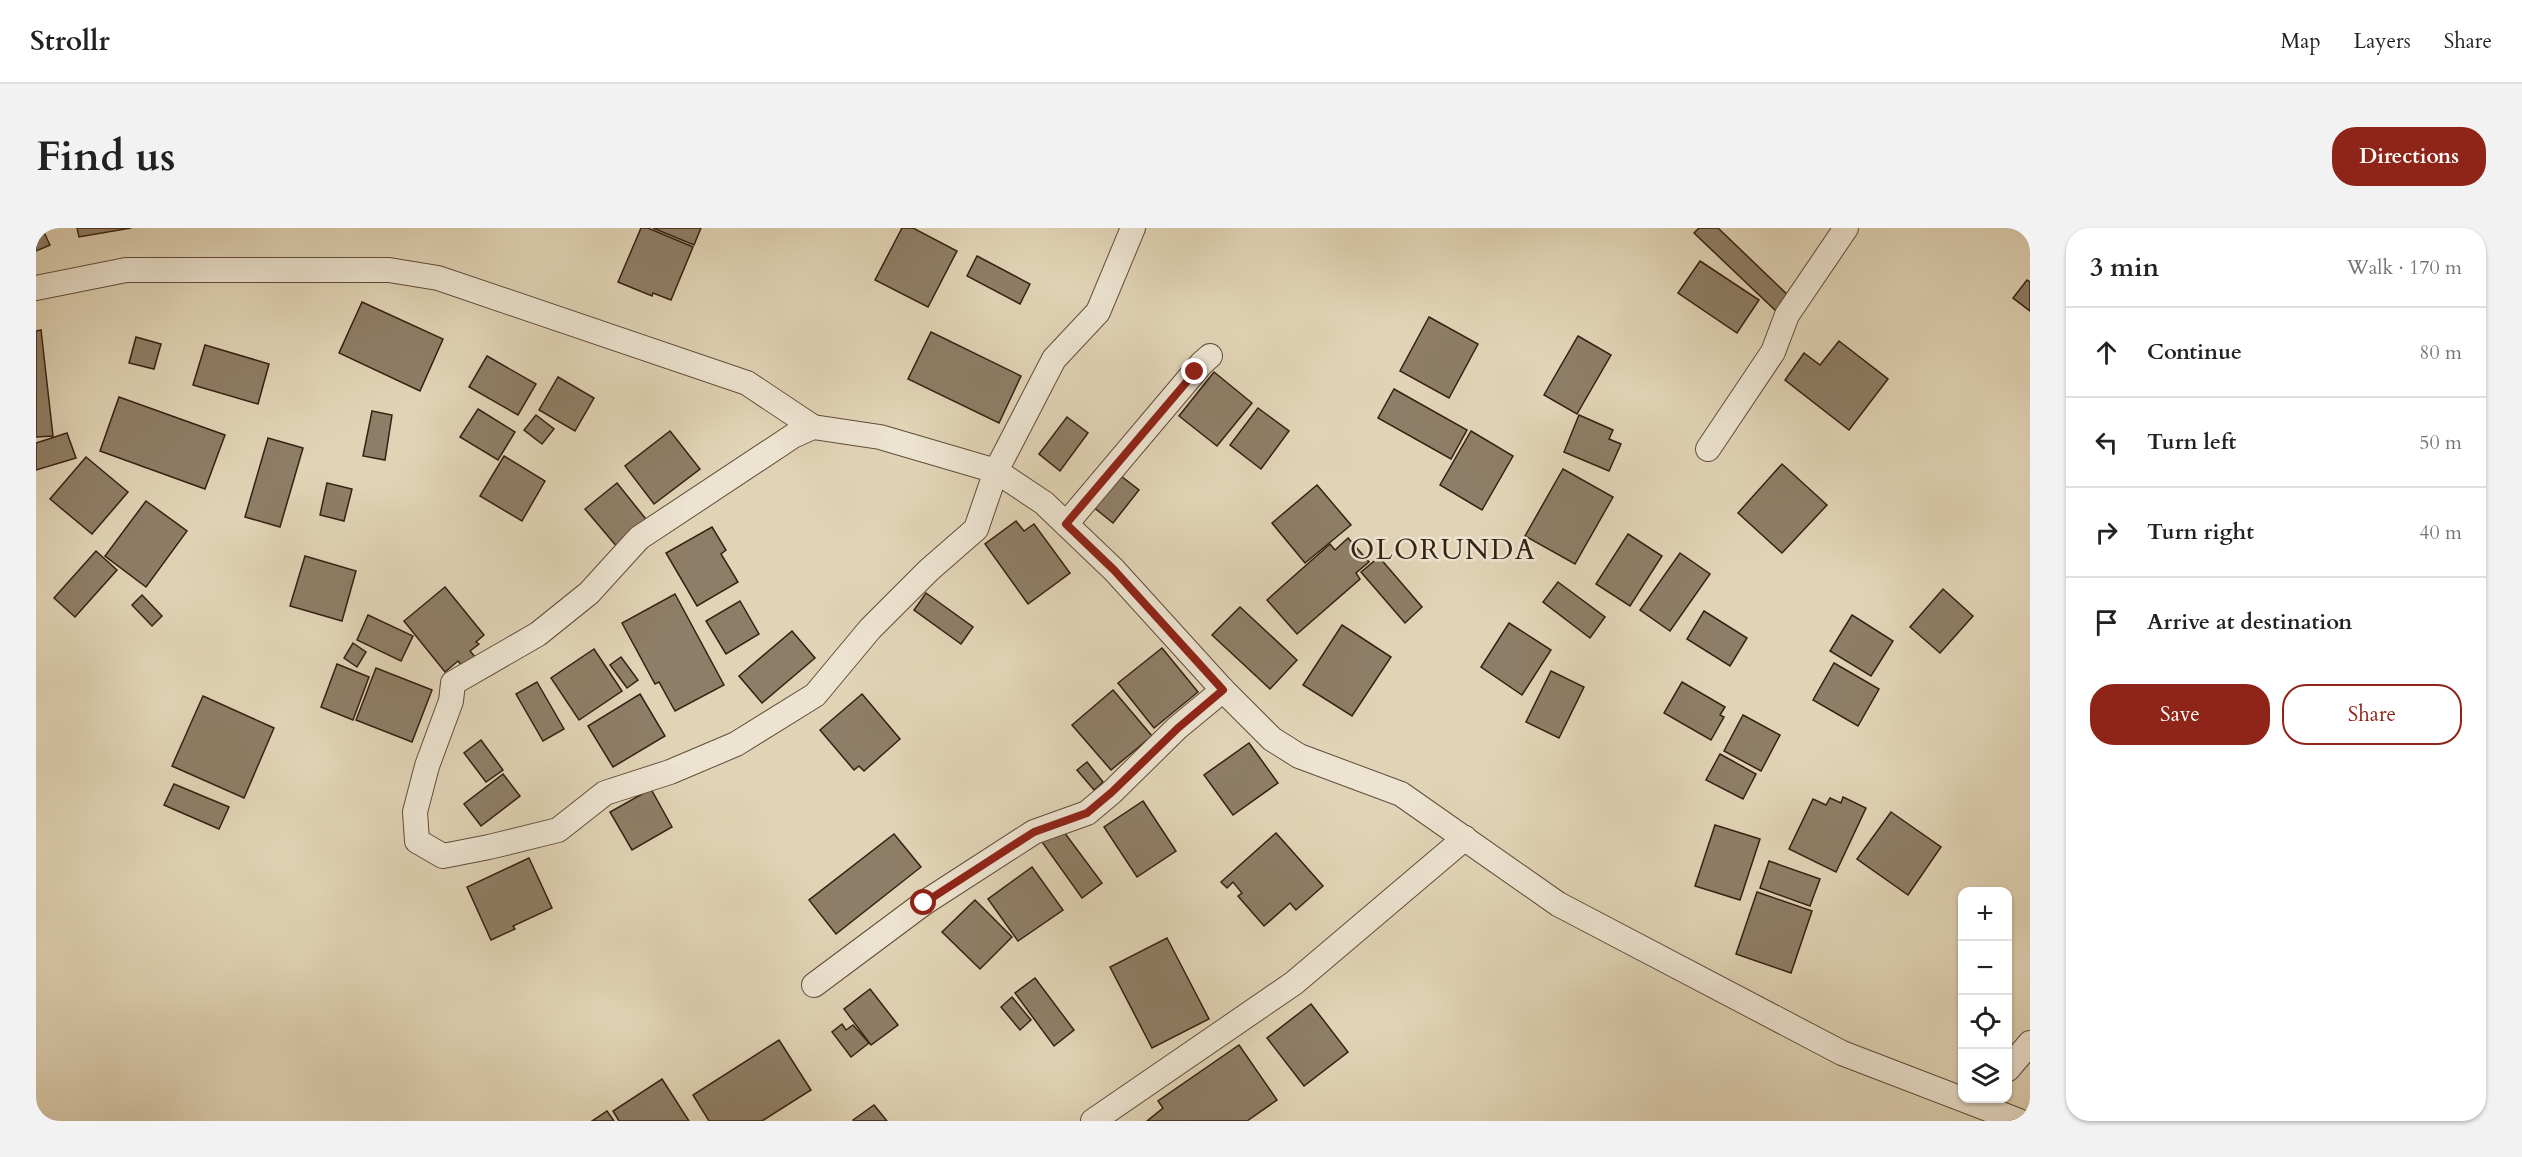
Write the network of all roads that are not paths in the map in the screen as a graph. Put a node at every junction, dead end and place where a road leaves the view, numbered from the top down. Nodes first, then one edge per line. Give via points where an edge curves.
1 (1133, 228) edge
2 (1846, 228) edge
3 (36, 288) edge
4 (1210, 356) dead end
5 (813, 427) junction
6 (1708, 449) dead end
7 (996, 471) junction
8 (1066, 524) junction
9 (1223, 690) junction
10 (1465, 838) junction
11 (814, 985) dead end
12 (2030, 1043) edge
13 (2012, 1063) edge
14 (1958, 1094) edge
15 (1981, 1103) edge
16 (1093, 1121) edge
17 (2019, 1121) edge

1 - 7 street via 1098,312 1054,359
2 - 6 street via 1787,315 1773,352
3 - 5 street via 126,270 389,270 438,278 747,383
4 - 8 street
5 - 7 street via 879,437
5 - 7 street via 639,538 589,593 538,634 453,683 415,812 417,841 442,856 558,830 605,793 670,772 736,744 815,695 870,629 976,529
7 - 8 street via 1044,503
8 - 9 street via 1114,570
9 - 10 street via 1272,739 1299,756 1401,794
9 - 11 street via 1087,813 1034,832 924,903
10 - 14 street via 1558,904 1697,979 1842,1053
10 - 16 street via 1294,982
12 - 13 street
15 - 17 street

